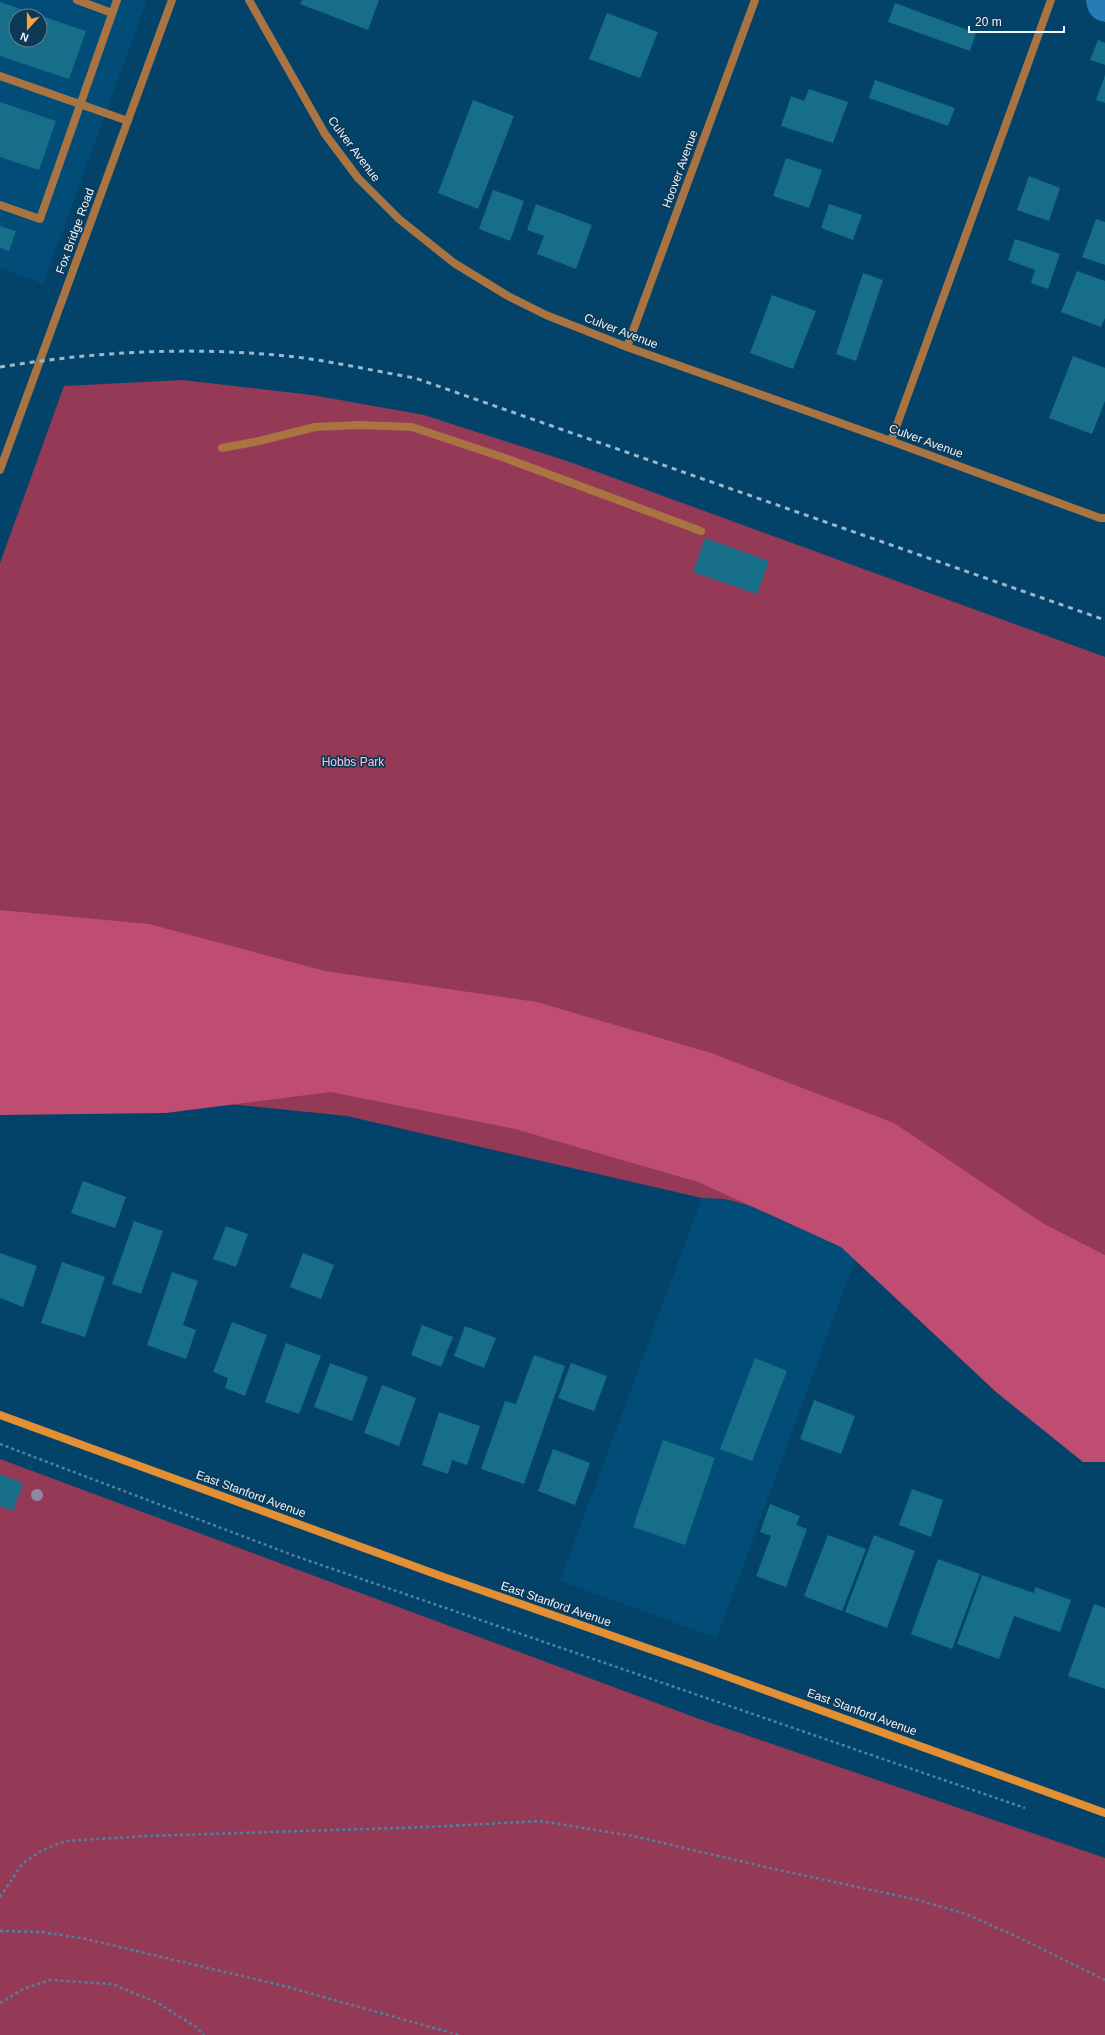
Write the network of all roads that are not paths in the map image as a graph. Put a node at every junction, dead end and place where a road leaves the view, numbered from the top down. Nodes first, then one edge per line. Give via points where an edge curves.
1 (77, 0) edge
2 (117, 0) edge
3 (172, 0) edge
4 (249, 0) edge
5 (755, 0) edge
6 (1051, 0) edge
7 (112, 13) junction
8 (0, 76) edge
9 (80, 104) junction
10 (128, 121) junction
11 (0, 205) edge
12 (627, 347) junction
13 (891, 441) junction
14 (222, 448) dead end
15 (0, 470) edge
16 (1105, 518) edge
17 (701, 530) dead end
18 (0, 1415) edge
19 (1105, 1813) edge

1 - 7 street
2 - 7 street
3 - 10 street, Fox Bridge Road
4 - 12 street, Culver Avenue via 325,134 358,178 399,219 454,263 508,296 546,316
5 - 12 street, Hoover Avenue
6 - 13 street
7 - 9 street
8 - 9 street
9 - 10 street
9 - 11 street via 40,219
10 - 15 street, Fox Bridge Road
12 - 13 street, Culver Avenue
13 - 16 street, Culver Avenue
14 - 17 street via 316,427 412,427
18 - 19 main road, East Stanford Avenue via 438,1575

